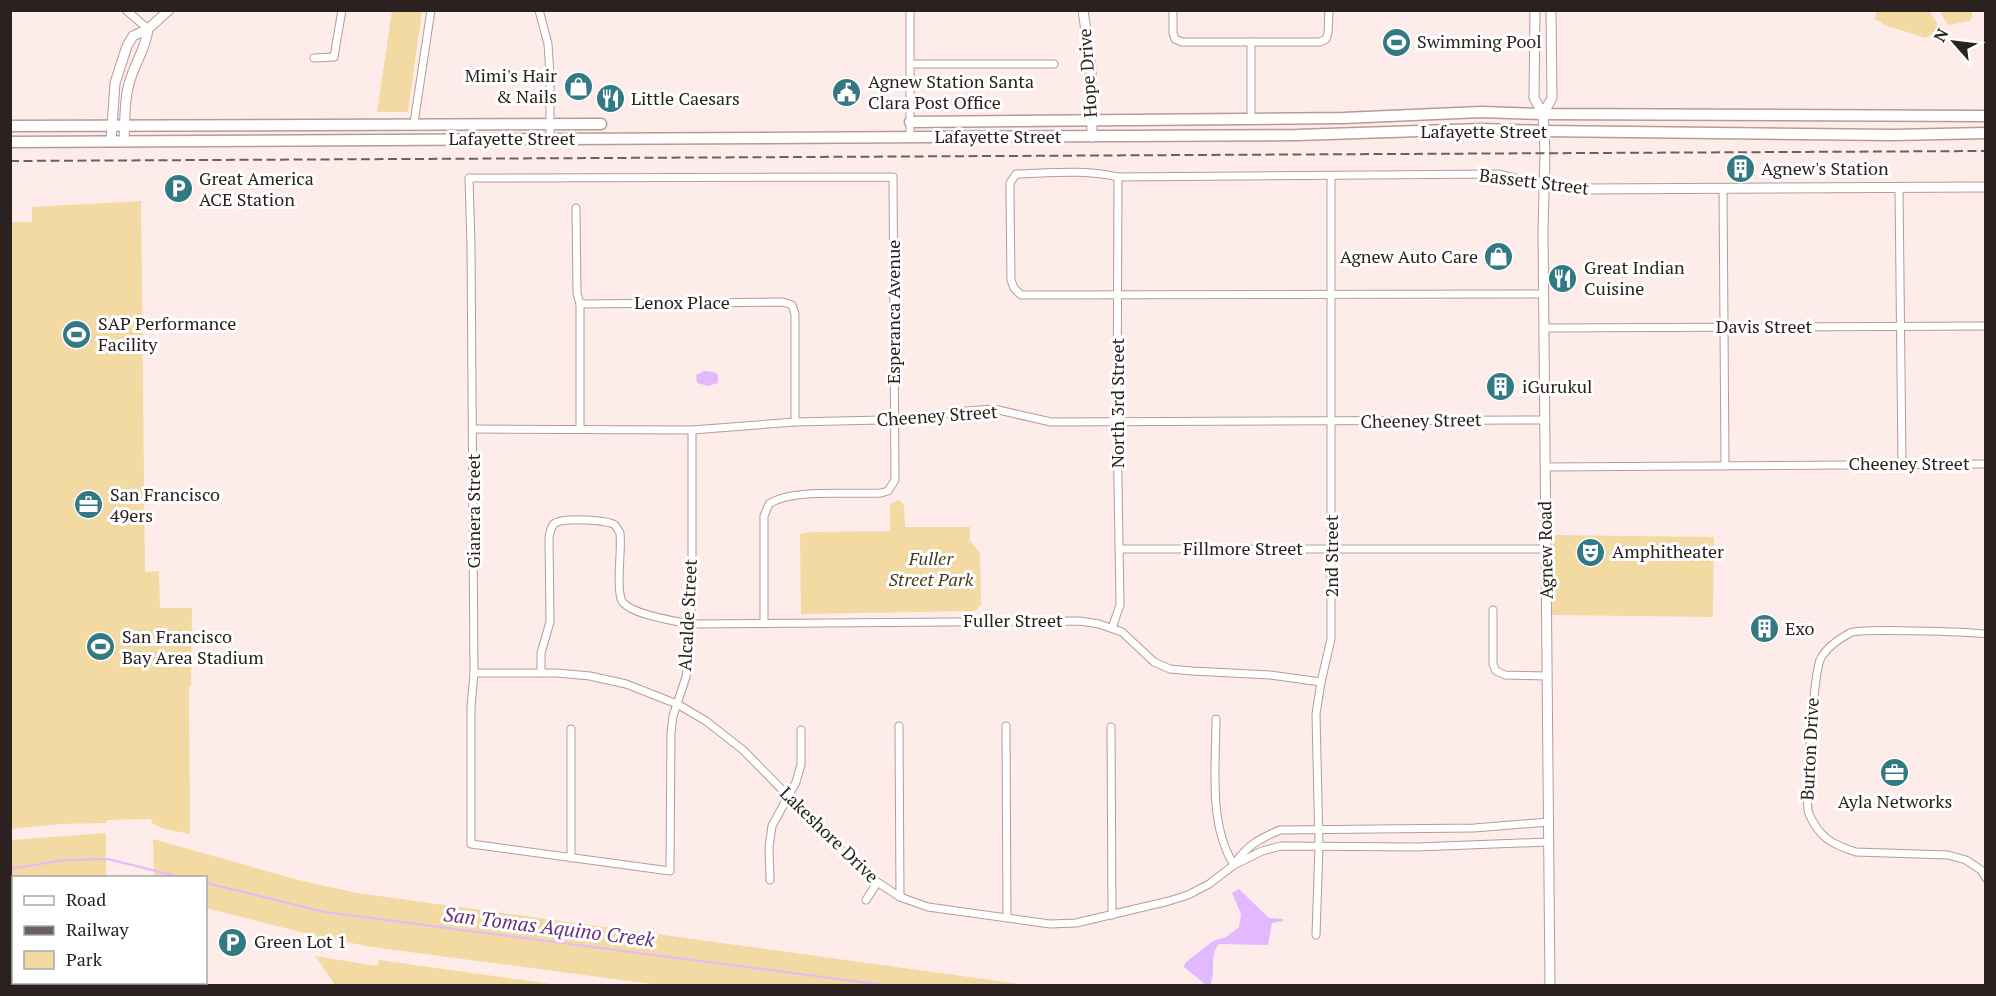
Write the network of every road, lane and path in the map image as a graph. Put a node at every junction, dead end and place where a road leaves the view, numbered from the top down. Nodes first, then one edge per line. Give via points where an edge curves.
1 (126, 10) edge
2 (169, 10) edge
3 (342, 10) edge
4 (431, 10) edge
5 (539, 10) edge
6 (910, 10) edge
7 (1083, 10) edge
8 (1173, 10) edge
9 (1329, 10) edge
10 (1535, 10) edge
11 (1551, 10) edge
12 (148, 29) junction
13 (1251, 42) junction
14 (314, 58) dead end
15 (910, 64) junction
16 (1054, 64) dead end
17 (1543, 114) junction
18 (1986, 116) edge
19 (1251, 119) junction
20 (910, 122) junction
21 (1092, 122) junction
22 (414, 123) junction
23 (550, 124) junction
24 (602, 124) dead end
25 (111, 125) junction
26 (124, 125) junction
27 (10, 126) edge
28 (1543, 132) junction
29 (1986, 133) edge
30 (1092, 136) junction
31 (910, 138) junction
32 (550, 139) junction
33 (111, 141) junction
34 (124, 141) junction
35 (10, 142) edge
36 (1331, 176) junction
37 (1118, 177) junction
38 (469, 178) joint
39 (1544, 185) junction
40 (1899, 188) junction
41 (1986, 188) edge
42 (1723, 189) junction
43 (576, 208) dead end
44 (1118, 294) junction
45 (1543, 294) junction
46 (1331, 295) junction
47 (580, 304) junction
48 (1902, 326) junction
49 (1986, 326) edge
50 (1724, 327) junction
51 (1544, 328) junction
52 (894, 419) junction
53 (1545, 420) junction
54 (795, 422) junction
55 (1117, 422) junction
56 (1332, 422) junction
57 (473, 429) junction
58 (580, 429) junction
59 (692, 430) junction
60 (1902, 464) junction
61 (1986, 464) edge
62 (1725, 465) junction
63 (1545, 466) junction
64 (1119, 549) junction
65 (1333, 549) junction
66 (1546, 549) junction
67 (1493, 610) dead end
68 (764, 623) junction
69 (690, 624) junction
70 (1112, 628) junction
71 (1986, 634) edge
72 (474, 673) junction
73 (541, 673) junction
74 (1547, 675) junction
75 (1321, 682) junction
76 (677, 704) junction
77 (1216, 719) dead end
78 (899, 726) dead end
79 (1006, 726) dead end
80 (1111, 727) dead end
81 (571, 729) dead end
82 (801, 730) dead end
83 (789, 796) junction
84 (1549, 822) junction
85 (1319, 829) junction
86 (1548, 842) junction
87 (1319, 846) junction
88 (571, 858) junction
89 (1234, 865) junction
90 (1986, 878) edge
91 (770, 880) dead end
92 (877, 883) junction
93 (900, 897) junction
94 (866, 900) dead end
95 (1112, 915) junction
96 (1007, 918) junction
97 (1316, 935) dead end
98 (1550, 986) edge

1 - 12 street
2 - 12 street
3 - 14 street via 334,57
4 - 22 street
5 - 23 street via 548,44
6 - 15 street
7 - 21 street, Hope Drive via 1091,66
8 - 13 street via 1173,33 1182,42
9 - 13 street via 1328,33 1320,42
10 - 17 street, Agnew Road via 1534,98
11 - 17 street, Agnew Road via 1552,98
12 - 25 street via 133,36 119,66
12 - 26 street via 147,42 128,87
13 - 19 street
15 - 16 street
15 - 20 street
17 - 18 main road, Lafayette Street
17 - 19 main road, Lafayette Street via 1481,112
17 - 28 street, Agnew Road
19 - 21 main road, Lafayette Street
20 - 21 main road, Lafayette Street
20 - 31 street
21 - 30 street, Hope Drive
22 - 23 main road, Lafayette Street
22 - 26 main road, Lafayette Street
23 - 24 main road, Lafayette Street
23 - 32 street
25 - 26 main road, Lafayette Street
25 - 27 main road, Lafayette Street
25 - 33 street
26 - 34 street
28 - 29 main road, Lafayette Street
28 - 30 main road, Lafayette Street via 1482,129 1333,135
28 - 39 street, Agnew Road
30 - 31 main road, Lafayette Street
31 - 32 main road, Lafayette Street
32 - 34 main road, Lafayette Street
33 - 34 main road, Lafayette Street
33 - 35 main road, Lafayette Street
36 - 37 street, Bassett Street
36 - 39 street, Bassett Street via 1498,174
36 - 46 street, 2nd Street
37 - 44 street, North 3rd Street
37 - 44 street, Bassett Street via 1078,172 1016,174 1010,183 1014,288 1021,295
38 - 52 street, Esperanca Avenue via 893,177
38 - 57 street, Gianera Street
39 - 42 street, Bassett Street via 1583,189
39 - 45 street, Agnew Road
40 - 41 street, Bassett Street
40 - 42 street, Bassett Street
40 - 48 street
42 - 50 street
43 - 47 street
44 - 46 street
44 - 55 street, North 3rd Street
45 - 46 street
45 - 51 street, Agnew Road
46 - 56 street, 2nd Street
47 - 54 street, Lenox Place via 792,305
47 - 58 street
48 - 49 street, Davis Street
48 - 50 street, Davis Street
48 - 60 street
50 - 51 street, Davis Street
50 - 62 street
51 - 53 street, Agnew Road
52 - 54 street, Cheeney Street
52 - 55 street, Cheeney Street via 926,419 952,412 994,409 1051,422
52 - 68 street, Esperanca Avenue via 895,480 888,491 810,495 769,504 764,516
53 - 56 street, Cheeney Street
53 - 63 street, Agnew Road
54 - 59 street, Cheeney Street
55 - 56 street, Cheeney Street
55 - 64 street, North 3rd Street
56 - 65 street, 2nd Street
57 - 58 street, Cheeney Street
57 - 72 street, Gianera Street
58 - 59 street, Cheeney Street
59 - 69 street, Alcalde Street
60 - 61 street, Cheeney Street
60 - 62 street, Cheeney Street
62 - 63 street, Cheeney Street
63 - 66 street, Agnew Road
64 - 65 street, Fillmore Street
64 - 70 street, North 3rd Street via 1120,605
65 - 66 street, Fillmore Street
65 - 75 street, 2nd Street via 1331,639
66 - 74 street, Agnew Road
67 - 74 street via 1496,671 1506,675
68 - 69 street, Fuller Street
68 - 70 street, Fuller Street via 1080,621
69 - 73 street, Fuller Street via 632,610 624,604 620,594 620,538 615,525 606,521 558,522 549,538 549,622 541,653
69 - 76 street, Alcalde Street via 688,665
70 - 75 street, Fuller Street via 1154,662 1170,669
71 - 90 street, Burton Drive via 1853,631 1830,647 1820,659 1814,690 1807,811 1821,836 1842,848 1856,852 1948,855 1966,860
72 - 73 street, Lakeshore Drive
72 - 88 street, Gianera Street via 471,844
73 - 76 street, Lakeshore Drive via 574,673 609,680
74 - 84 street, Agnew Road
75 - 85 street, 2nd Street via 1316,714
76 - 83 street, Lakeshore Drive via 731,739
76 - 88 street, Alcalde Street via 671,733 670,871
77 - 89 street via 1216,814 1220,836
78 - 93 street
79 - 96 street
80 - 95 street
81 - 88 street
82 - 83 street via 801,765
83 - 91 street via 772,826
83 - 92 street, Lakeshore Drive
84 - 85 street, Lakeshore Drive via 1474,828
84 - 86 street, Agnew Road
85 - 87 street, 2nd Street
85 - 89 street, Lakeshore Drive via 1280,830 1261,838 1247,847
86 - 87 street, Lakeshore Drive via 1460,847
86 - 98 street, Agnew Road
87 - 89 street, Lakeshore Drive via 1281,846
87 - 97 street, 2nd Street
89 - 95 street, Lakeshore Drive via 1188,894
92 - 93 street, Lakeshore Drive
92 - 94 street
93 - 96 street, Lakeshore Drive via 940,909
95 - 96 street, Lakeshore Drive via 1064,924

